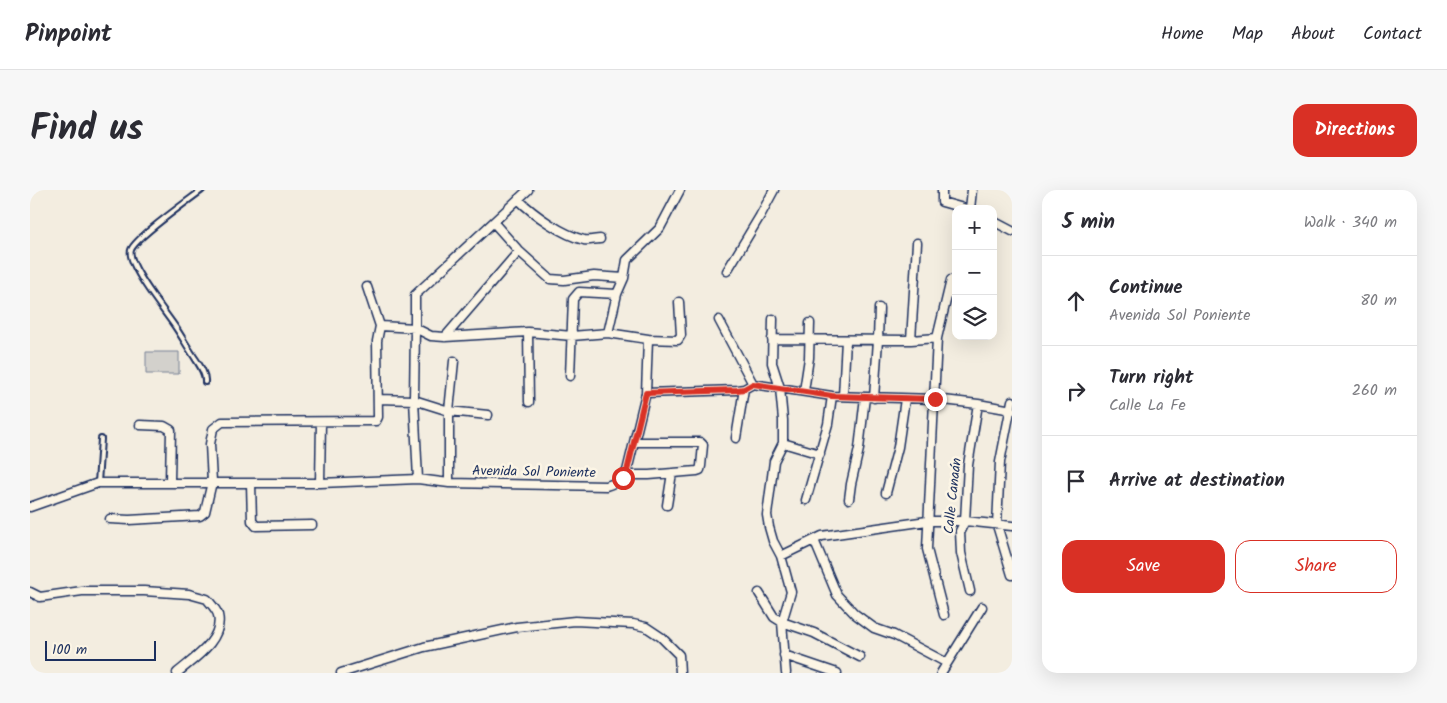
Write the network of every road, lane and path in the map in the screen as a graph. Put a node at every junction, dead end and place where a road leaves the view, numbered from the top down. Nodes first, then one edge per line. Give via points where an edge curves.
1 (202, 190) edge
2 (528, 190) edge
3 (680, 190) edge
4 (774, 190) edge
5 (942, 190) edge
6 (972, 190) edge
7 (518, 199) junction
8 (954, 205) edge
9 (970, 205) edge
10 (494, 223) junction
11 (997, 223) edge
12 (1012, 231) edge
13 (600, 239) dead end
14 (918, 243) dead end
15 (519, 251) junction
16 (727, 271) dead end
17 (624, 278) junction
18 (951, 280) dead end
19 (368, 288) dead end
20 (617, 294) junction
21 (679, 302) dead end
22 (879, 308) dead end
23 (773, 319) dead end
24 (719, 320) dead end
25 (810, 323) dead end
26 (380, 326) junction
27 (415, 328) junction
28 (528, 332) junction
29 (608, 333) junction
30 (572, 336) junction
31 (445, 337) junction
32 (937, 338) junction
33 (648, 339) junction
34 (772, 339) junction
35 (810, 340) junction
36 (846, 340) junction
37 (878, 340) junction
38 (911, 340) junction
39 (454, 361) dead end
40 (570, 376) dead end
41 (205, 382) dead end
42 (753, 384) junction
43 (780, 388) junction
44 (744, 389) junction
45 (804, 392) junction
46 (646, 393) junction
47 (832, 396) junction
48 (843, 396) junction
49 (869, 398) junction
50 (378, 399) junction
51 (905, 399) junction
52 (935, 399) junction
53 (414, 400) junction
54 (529, 402) dead end
55 (978, 404) junction
56 (1012, 407) edge
57 (449, 411) junction
58 (488, 415) dead end
59 (322, 422) junction
60 (140, 425) dead end
61 (736, 438) dead end
62 (101, 439) dead end
63 (634, 442) junction
64 (782, 443) junction
65 (820, 454) junction
66 (672, 473) junction
67 (625, 475) junction
68 (418, 479) junction
69 (170, 482) junction
70 (212, 482) junction
71 (98, 483) junction
72 (251, 483) junction
73 (320, 483) junction
74 (450, 483) junction
75 (886, 493) dead end
76 (849, 499) dead end
77 (806, 500) dead end
78 (666, 505) dead end
79 (30, 507) edge
80 (110, 519) dead end
81 (928, 521) junction
82 (964, 521) junction
83 (312, 525) dead end
84 (997, 525) junction
85 (1012, 526) edge
86 (814, 540) junction
87 (781, 556) junction
88 (1012, 575) edge
89 (970, 591) dead end
90 (30, 592) edge
91 (758, 593) dead end
92 (982, 607) dead end
93 (944, 615) dead end
94 (782, 622) junction
95 (784, 655) junction
96 (860, 657) dead end
97 (947, 663) junction
98 (177, 673) edge
99 (341, 673) edge
100 (680, 673) edge
101 (786, 673) edge
102 (837, 673) edge
103 (941, 673) edge

1 - 41 lane via 143,236 132,248 130,258 194,357
2 - 7 street
3 - 17 street via 660,228 627,260
4 - 16 street
5 - 8 street via 942,202
6 - 9 street
7 - 10 street
7 - 13 street via 531,212 565,232 585,240
10 - 15 street
10 - 27 street via 415,295
11 - 12 street
14 - 38 street
15 - 17 street via 550,279
15 - 31 street
17 - 20 street
18 - 32 street
19 - 26 street
20 - 29 street
20 - 30 street via 579,292 573,299
21 - 33 street via 681,335 678,340
22 - 37 street
23 - 34 street
24 - 42 street
25 - 35 street
26 - 27 street
26 - 50 street via 377,341
27 - 31 street via 430,336
27 - 53 street
28 - 30 street
28 - 31 street
28 - 54 street
29 - 30 street
29 - 33 street
30 - 40 street
32 - 38 street
32 - 52 street
33 - 46 street
34 - 35 street
34 - 43 street via 772,363
35 - 36 street
35 - 45 street
36 - 37 street
36 - 48 street
37 - 38 street
37 - 49 street
39 - 57 street
42 - 43 street
42 - 44 street
43 - 45 street
43 - 64 street
44 - 46 street
44 - 61 street
45 - 47 street
46 - 63 street
47 - 48 street
47 - 65 street
48 - 49 street
49 - 51 street
49 - 76 street
50 - 53 street
50 - 59 street via 376,422
51 - 52 street
51 - 75 street via 898,447
52 - 55 street
52 - 81 street
53 - 57 street
53 - 68 street
55 - 56 street
55 - 82 street, Calle Canaán via 968,465
56 - 84 street via 1000,462
57 - 58 street
57 - 74 street
59 - 70 street via 222,422 213,429 210,444
59 - 73 street
60 - 69 street via 164,426 171,430
62 - 71 lane
63 - 66 street via 702,443 700,470
63 - 67 street
64 - 65 street
64 - 87 street via 774,461 767,515 773,541
65 - 77 street
66 - 67 street
66 - 78 street
67 - 74 street, Avenida Sol Poniente via 606,486
68 - 73 street, Avenida Sol Poniente
68 - 74 street, Avenida Sol Poniente
69 - 70 street, Avenida Sol Poniente
69 - 71 street, Avenida Sol Poniente
70 - 72 street, Avenida Sol Poniente
70 - 80 street via 205,512 200,516
71 - 79 street, Avenida Sol Poniente
72 - 73 street, Avenida Sol Poniente
72 - 83 street via 252,521 256,526
81 - 82 street
81 - 86 street via 822,536
81 - 93 street via 927,549
82 - 84 street
82 - 89 street, Calle Canaán via 960,531 961,553
84 - 85 street
84 - 88 street
86 - 87 street
86 - 97 street via 837,594 855,614 874,628
87 - 94 street via 792,592
90 - 98 street via 40,597 82,591 144,591 189,594 207,599 218,614 219,628 210,644
91 - 94 street via 774,617
92 - 97 street
94 - 95 street
94 - 96 street via 814,633
95 - 101 street
95 - 102 street
97 - 103 street
99 - 100 street via 424,646 517,627 576,621 646,627 679,655

